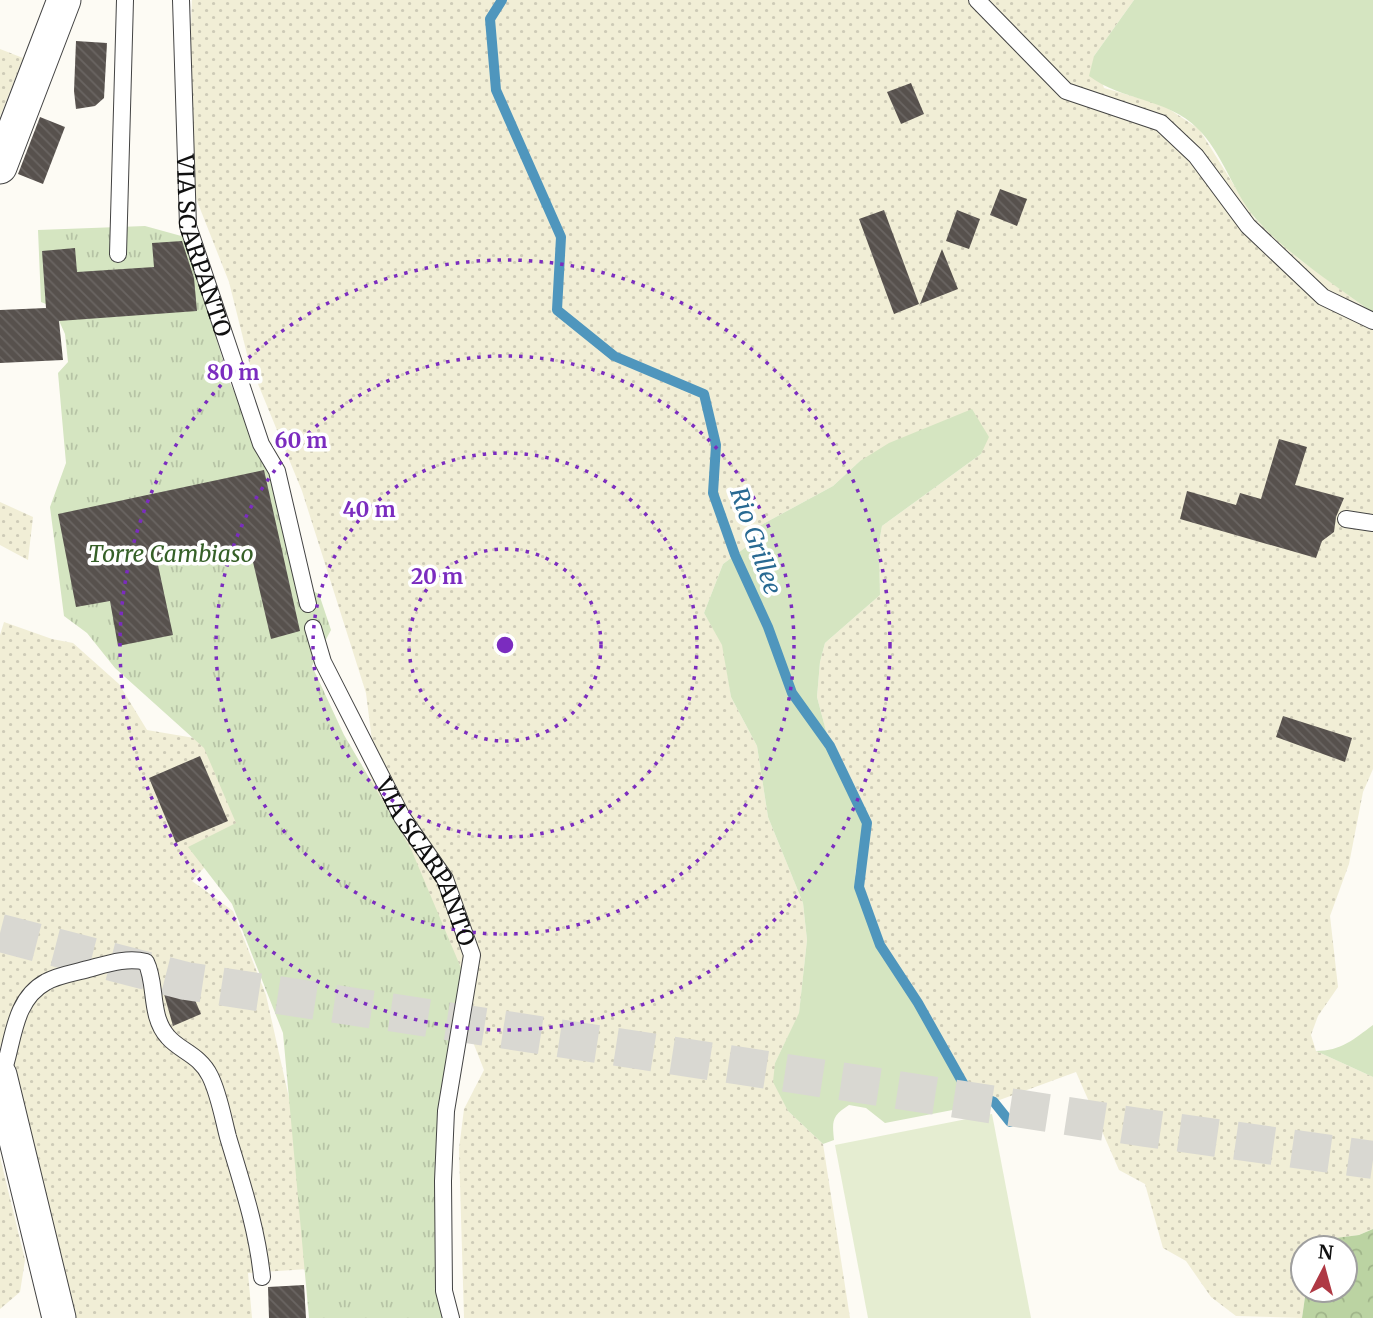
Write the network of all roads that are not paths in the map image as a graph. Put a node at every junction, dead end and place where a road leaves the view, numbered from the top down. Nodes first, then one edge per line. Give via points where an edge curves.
1 (64, 0) edge
2 (125, 0) edge
3 (181, 0) edge
4 (977, 0) edge
5 (0, 167) edge
6 (118, 254) dead end
7 (1373, 321) edge
8 (1346, 519) dead end
9 (1373, 523) edge
10 (308, 604) dead end
11 (313, 628) dead end
12 (1, 1077) edge
13 (262, 1277) dead end
14 (59, 1318) edge
15 (451, 1318) edge

1 - 5 street
2 - 6 lane
3 - 10 lane, VIA SCARPANTO via 188,226 261,444 277,471
4 - 7 lane via 1066,91 1161,123 1196,156 1248,226 1314,288
8 - 9 lane
11 - 15 lane, VIA SCARPANTO via 323,662 402,817 445,879 472,955 446,1111 444,1291
12 - 13 lane via 19,1011 33,992 47,981 105,964 146,962 167,1037 190,1051 210,1075 252,1211
12 - 14 street

